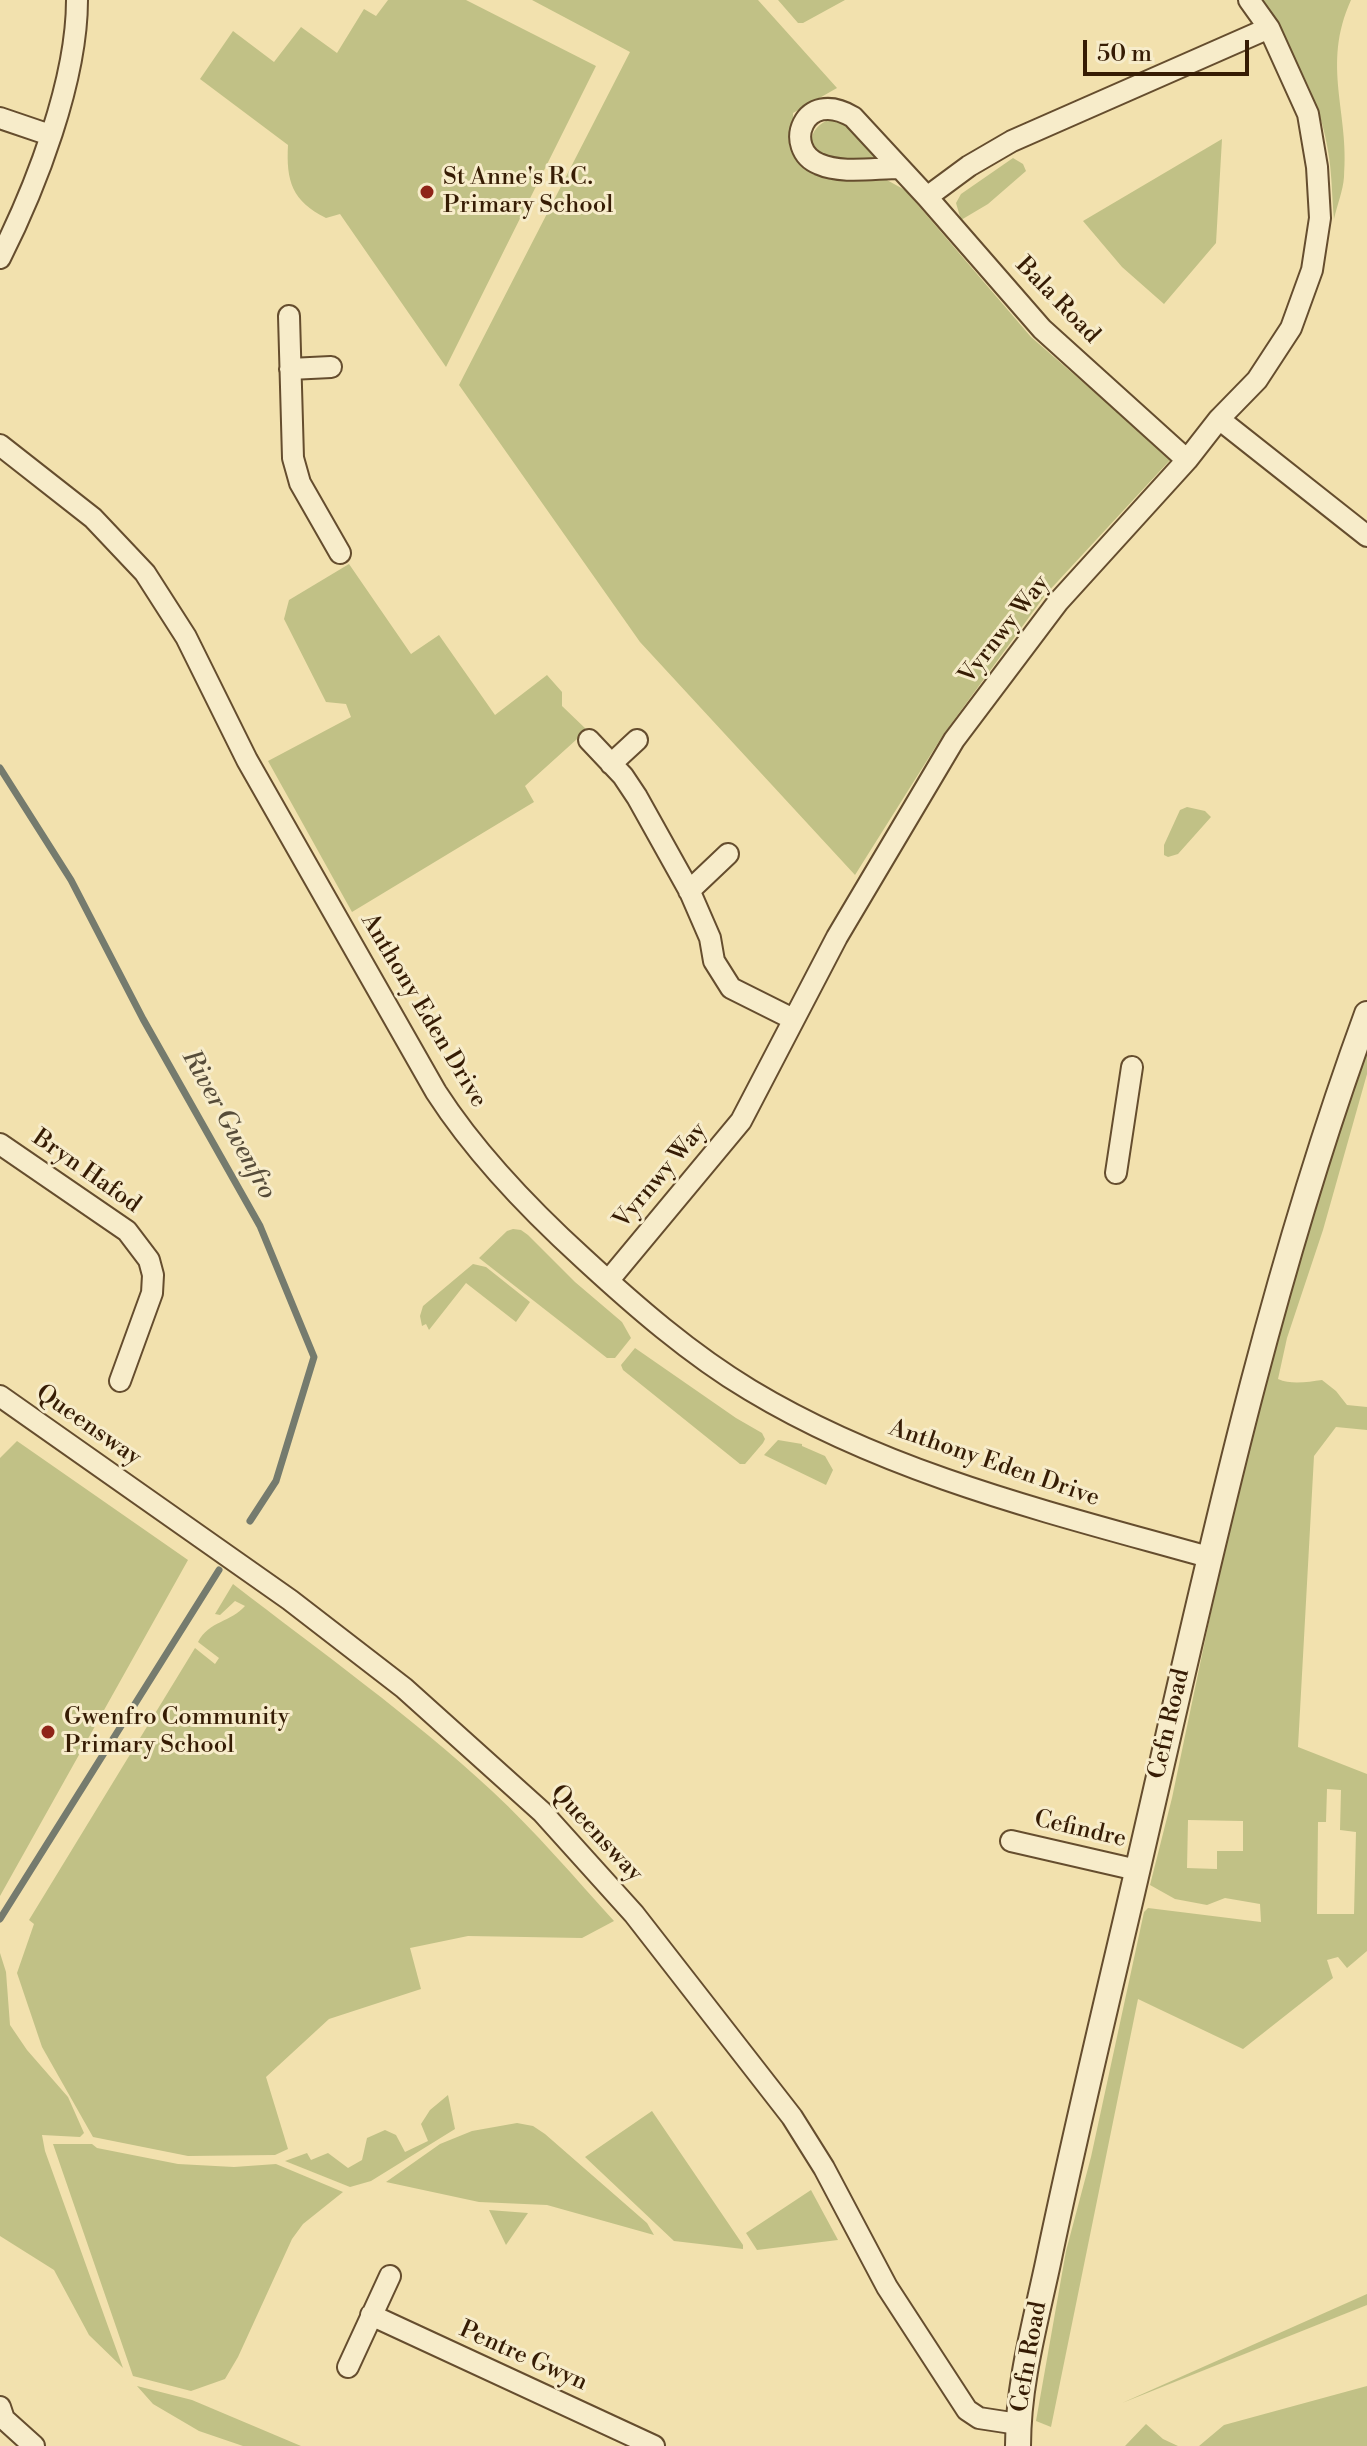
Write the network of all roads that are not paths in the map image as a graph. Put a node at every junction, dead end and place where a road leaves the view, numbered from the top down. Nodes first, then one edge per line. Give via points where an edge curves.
1 (77, 0) edge
2 (1249, 0) edge
3 (1269, 28) junction
4 (0, 118) edge
5 (50, 135) junction
6 (900, 168) junction
7 (927, 197) junction
8 (0, 258) edge
9 (289, 316) dead end
10 (331, 367) dead end
11 (290, 369) junction
12 (1219, 419) junction
13 (0, 445) edge
14 (1187, 460) junction
15 (1367, 536) edge
16 (340, 553) dead end
17 (589, 740) dead end
18 (637, 740) dead end
19 (611, 764) junction
20 (728, 854) dead end
21 (689, 891) junction
22 (1367, 1014) edge
23 (793, 1019) junction
24 (1132, 1067) dead end
25 (0, 1144) edge
26 (1116, 1173) dead end
27 (608, 1281) junction
28 (120, 1381) dead end
29 (0, 1396) edge
30 (1208, 1557) junction
31 (1011, 1841) dead end
32 (1137, 1870) junction
33 (390, 2276) dead end
34 (371, 2315) junction
35 (348, 2367) dead end
36 (0, 2407) edge
37 (1018, 2435) edge
38 (34, 2446) edge
39 (654, 2446) edge

1 - 5 street via 71,57
2 - 3 street, Vyrnwy Way
3 - 7 street via 1012,141
3 - 12 street, Vyrnwy Way via 1308,114 1320,218 1312,270 1291,328 1257,380
4 - 5 street
5 - 8 street
6 - 6 street, Bala Road via 839,109 814,112 803,125 803,150 817,164
6 - 7 street, Bala Road
7 - 14 street, Bala Road via 1042,329
9 - 11 street
10 - 11 street
11 - 16 street via 293,458 300,483
12 - 14 street, Vyrnwy Way
12 - 15 street
13 - 27 street, Anthony Eden Drive via 93,518 145,573 186,637 247,760 443,1102 519,1196
14 - 23 street, Vyrnwy Way via 1058,602 954,740
17 - 19 street
18 - 19 street
19 - 21 street via 637,797
20 - 21 street
21 - 23 street via 714,961 731,988
22 - 30 street, Cefn Road via 1271,1310
23 - 27 street, Vyrnwy Way via 741,1121
24 - 26 street
25 - 28 street, Bryn Hafod via 127,1231 149,1260 152,1293
27 - 30 street, Anthony Eden Drive via 750,1389 856,1444 969,1488
29 - 37 street, Queensway via 313,1617 404,1688 542,1812 634,1914 792,2117 887,2287 967,2410
30 - 32 street, Cefn Road
31 - 32 street, Cefindre
32 - 37 street, Cefn Road via 1023,2379
33 - 34 street
34 - 35 street
34 - 39 street, Pentre Gwyn
36 - 38 street via 4,2419

